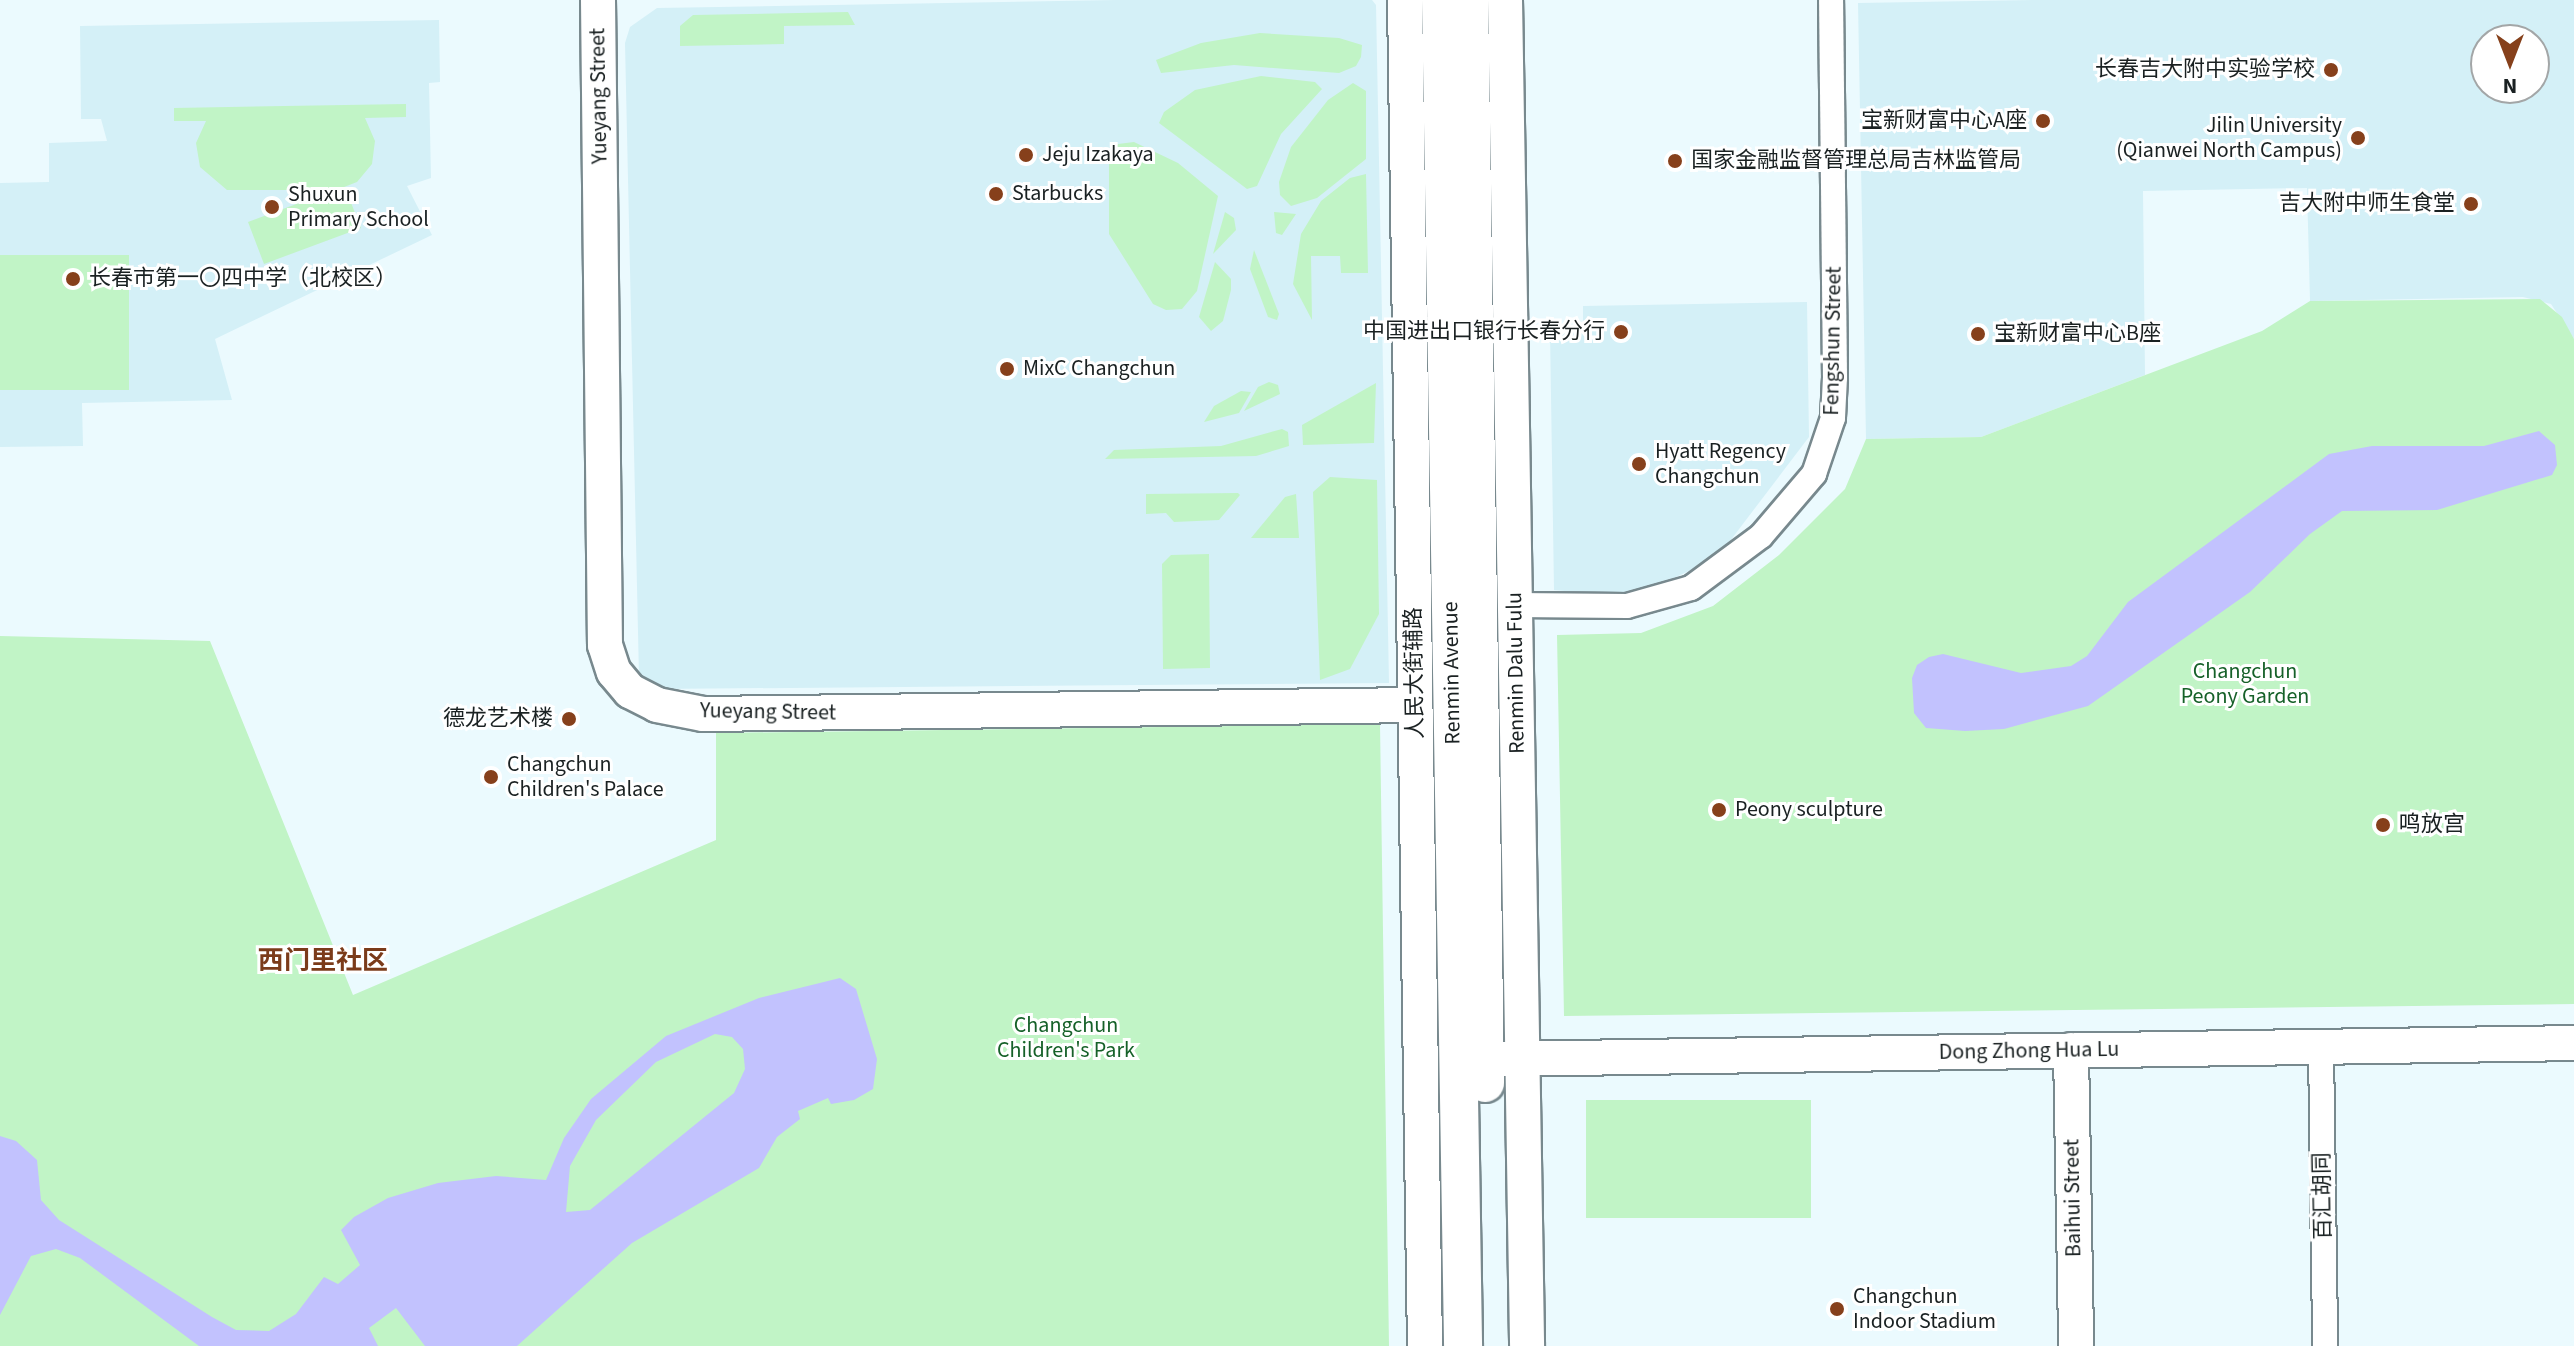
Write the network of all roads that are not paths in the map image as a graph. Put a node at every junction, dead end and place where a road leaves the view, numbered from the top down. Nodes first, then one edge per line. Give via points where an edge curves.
1 (598, 0) edge
2 (1405, 0) edge
3 (1441, 0) edge
4 (1469, 0) edge
5 (1505, 0) edge
6 (1831, 0) edge
7 (1515, 605) junction
8 (1415, 705) junction
9 (2574, 1043) edge
10 (2321, 1047) junction
11 (2071, 1050) junction
12 (1485, 1059) junction
13 (1523, 1059) junction
14 (1425, 1346) edge
15 (1463, 1346) edge
16 (1489, 1346) edge
17 (1527, 1346) edge
18 (2076, 1346) edge
19 (2325, 1346) edge

1 - 8 street, Yueyang Street via 605,645 614,672 630,691 657,705 703,714
2 - 8 street, 人民大街辅路
3 - 15 main road, Renmin Avenue
4 - 12 main road, Renmin Avenue
5 - 7 street, Renmin Dalu Fulu
6 - 7 street, Fengshun Street via 1835,377 1833,418 1814,474 1761,536 1691,588 1627,606
7 - 13 street, Renmin Dalu Fulu
8 - 14 street, 人民大街辅路
9 - 10 street, Dong Zhong Hua Lu
10 - 11 street, Dong Zhong Hua Lu
10 - 19 street, 百汇胡同
11 - 13 street, Dong Zhong Hua Lu
11 - 18 street, Baihui Street
12 - 13 street, Dong Zhong Hua Lu
12 - 16 main road, Renmin Avenue
13 - 17 street, Renmin Dalu Fulu

